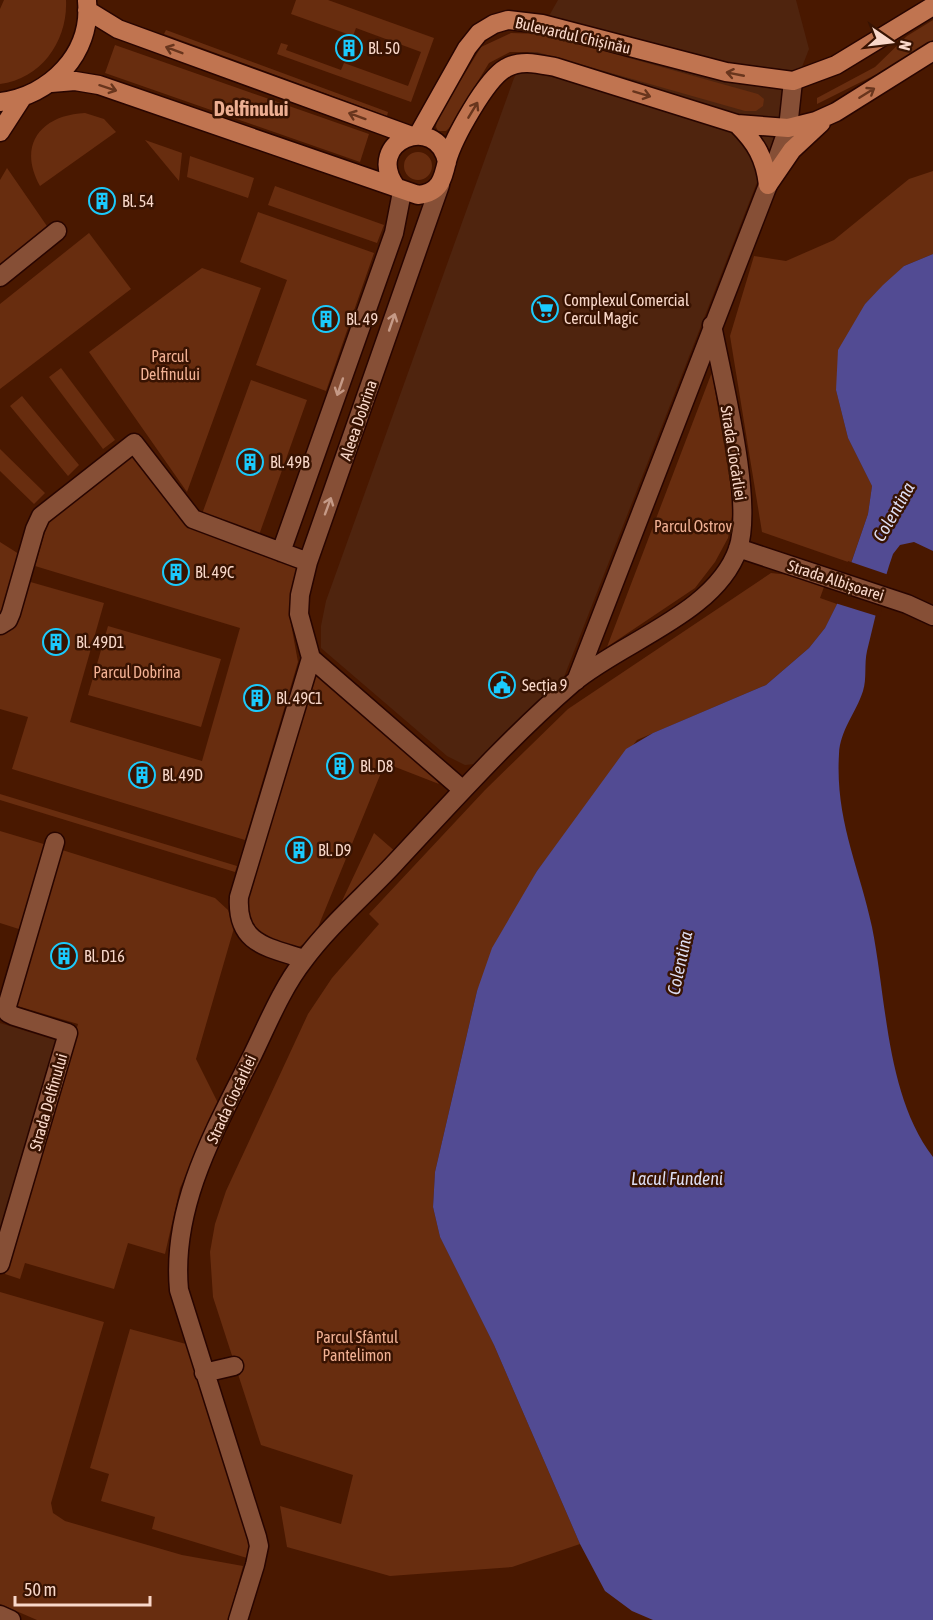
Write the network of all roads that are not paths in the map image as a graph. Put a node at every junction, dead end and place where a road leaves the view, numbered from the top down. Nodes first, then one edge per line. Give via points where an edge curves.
1 (87, 5) edge
2 (933, 6) edge
3 (933, 51) edge
4 (794, 81) junction
5 (51, 83) junction
6 (22, 98) junction
7 (0, 102) edge
8 (836, 112) junction
9 (737, 124) junction
10 (788, 128) junction
11 (0, 132) edge
12 (415, 136) junction
13 (447, 162) junction
14 (440, 185) junction
15 (768, 185) junction
16 (399, 189) junction
17 (57, 231) dead end
18 (0, 277) edge
19 (712, 325) junction
20 (738, 548) junction
21 (281, 552) junction
22 (308, 562) junction
23 (933, 616) edge
24 (0, 625) edge
25 (311, 658) junction
26 (576, 681) junction
27 (463, 790) junction
28 (55, 842) dead end
29 (304, 959) junction
30 (0, 1264) edge
31 (234, 1366) dead end
32 (204, 1373) junction
33 (0, 1615) edge
34 (11, 1620) edge
35 (238, 1620) edge

1 - 5 main road via 76,53
12 -> 1 main road via 118,29
2 - 4 main road via 836,65
8 -> 3 main road
4 - 10 street, Strada Ciocârliei
4 -> 12 main road, Bulevardul Chișinău via 742,76 542,24 508,20 479,33
5 - 6 main road
5 -> 16 main road via 99,85
6 - 7 main road
6 - 11 main road
8 - 10 main road
8 - 15 main road via 804,137
9 - 10 main road
13 -> 9 main road via 486,90 505,68 519,63 555,67
9 - 15 main road via 763,156
10 - 15 street, Strada Ciocârliei
12 - 13 main road via 438,144
12 - 16 main road, Bulevardul Chișinău via 396,144 388,157 388,173
13 - 14 main road
14 - 16 main road via 423,195
22 -> 14 street, Aleea Dobrina
15 - 19 street, Strada Ciocârliei
16 -> 21 street, Aleea Dobrina via 394,233
17 - 18 street
19 - 20 street, Strada Ciocârliei via 743,505
19 - 26 street, Strada Ciocârliei
20 - 23 street, Strada Albișoarei
20 - 26 street, Strada Ciocârliei via 726,573 697,601
21 - 22 street
21 - 24 street via 194,519 134,443 41,516 11,613
22 - 25 street, Aleea Dobrina via 299,614
25 - 27 street
25 - 29 street via 239,897 238,912 249,938
26 - 27 street, Strada Ciocârliei
27 - 29 street, Strada Ciocârliei
28 - 30 street, Strada Delfinului via 7,1006 14,1017 68,1033
29 - 32 street, Strada Ciocârliei via 227,1105 185,1207 177,1264 179,1290
31 - 32 street
32 - 35 street, Strada Ciocârliei via 259,1546
33 - 34 street

